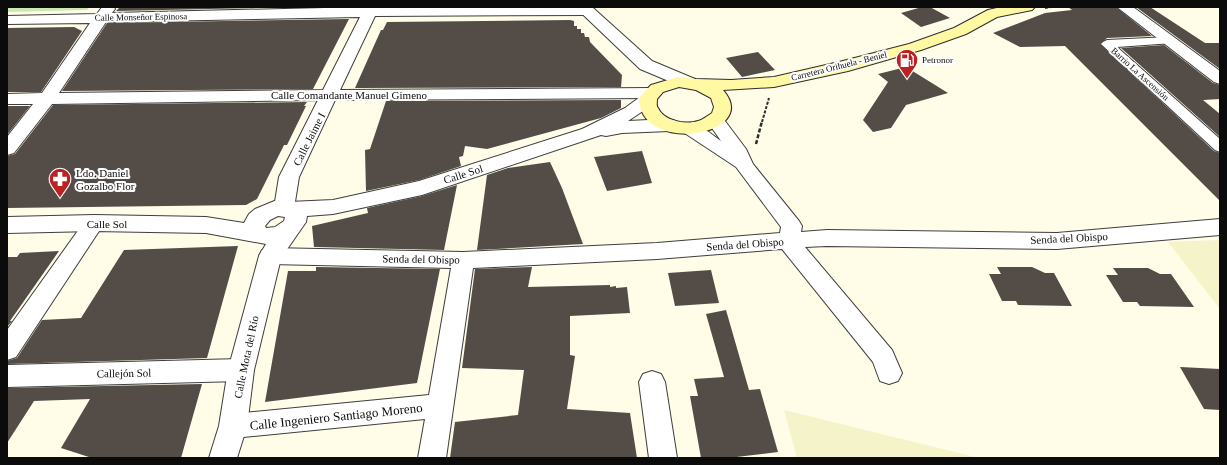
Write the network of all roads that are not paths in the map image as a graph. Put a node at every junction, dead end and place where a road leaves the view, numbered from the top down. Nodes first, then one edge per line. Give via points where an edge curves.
1 (1027, 7) edge
2 (1124, 7) edge
3 (585, 9) edge
4 (371, 10) edge
5 (995, 10) edge
6 (105, 12) edge
7 (7, 20) edge
8 (1169, 41) junction
9 (646, 65) junction
10 (1213, 67) edge
11 (1220, 79) edge
12 (774, 82) junction
13 (694, 83) junction
14 (331, 94) junction
15 (651, 94) junction
16 (47, 98) junction
17 (7, 99) edge
18 (719, 116) junction
19 (669, 126) junction
20 (689, 128) junction
21 (589, 133) junction
22 (1220, 146) edge
23 (7, 149) edge
24 (745, 166) junction
25 (289, 218) junction
26 (94, 224) junction
27 (7, 225) edge
28 (1220, 227) edge
29 (264, 235) junction
30 (788, 241) junction
31 (463, 260) junction
32 (7, 350) edge
33 (241, 370) junction
34 (889, 373) dead end
35 (7, 376) edge
36 (652, 382) dead end
37 (440, 406) junction
38 (233, 426) junction
39 (223, 458) edge
40 (432, 458) edge
41 (662, 458) edge

1 - 5 main road, Carretera Orihuela - Beniel
2 - 8 street
3 - 4 street, Calle Monseñor Espinosa
3 - 9 street
4 - 6 street, Calle Monseñor Espinosa
4 - 14 street, Calle Jaime I
5 - 12 main road, Carretera Orihuela - Beniel via 960,32 915,47
6 - 7 street, Calle Monseñor Espinosa
6 - 16 street
8 - 10 street
8 - 22 street, Barrio La Ascensión via 1107,44
9 - 13 street
9 - 15 street
10 - 11 street
12 - 13 main road, Carretera Orihuela - Beniel via 731,85
12 - 18 main road, Carretera Orihuela - Beniel via 743,96
13 - 15 main road via 667,84
13 - 18 main road via 708,88 721,98 723,104
14 - 15 street, Calle Comandante Manuel Gimeno
14 - 16 street, Calle Comandante Manuel Gimeno
14 - 25 street, Calle Jaime I via 289,177
15 - 19 main road via 647,108 659,121
15 - 21 street via 631,112
16 - 17 street, Calle Comandante Manuel Gimeno
16 - 23 street
18 - 20 main road via 708,124
18 - 24 street
19 - 20 main road
19 - 21 street via 622,127
20 - 24 street
21 - 25 street, Calle Sol via 422,188
24 - 30 street via 792,226
25 - 29 street, Calle Mota del Río
25 - 29 street, Calle Sol via 277,208
26 - 27 street, Calle Sol
26 - 29 street, Calle Sol via 206,225
26 - 32 street
28 - 30 street, Senda del Obispo via 1057,241 827,238
29 - 31 street, Senda del Obispo
29 - 33 street, Calle Mota del Río
30 - 31 street, Senda del Obispo via 657,251
30 - 34 street via 882,357
31 - 37 street
33 - 35 street, Callejón Sol
33 - 38 street, Calle Mota del Río
36 - 41 street
37 - 38 street, Calle Ingeniero Santiago Moreno
37 - 40 street
38 - 39 street, Calle Mota del Río

